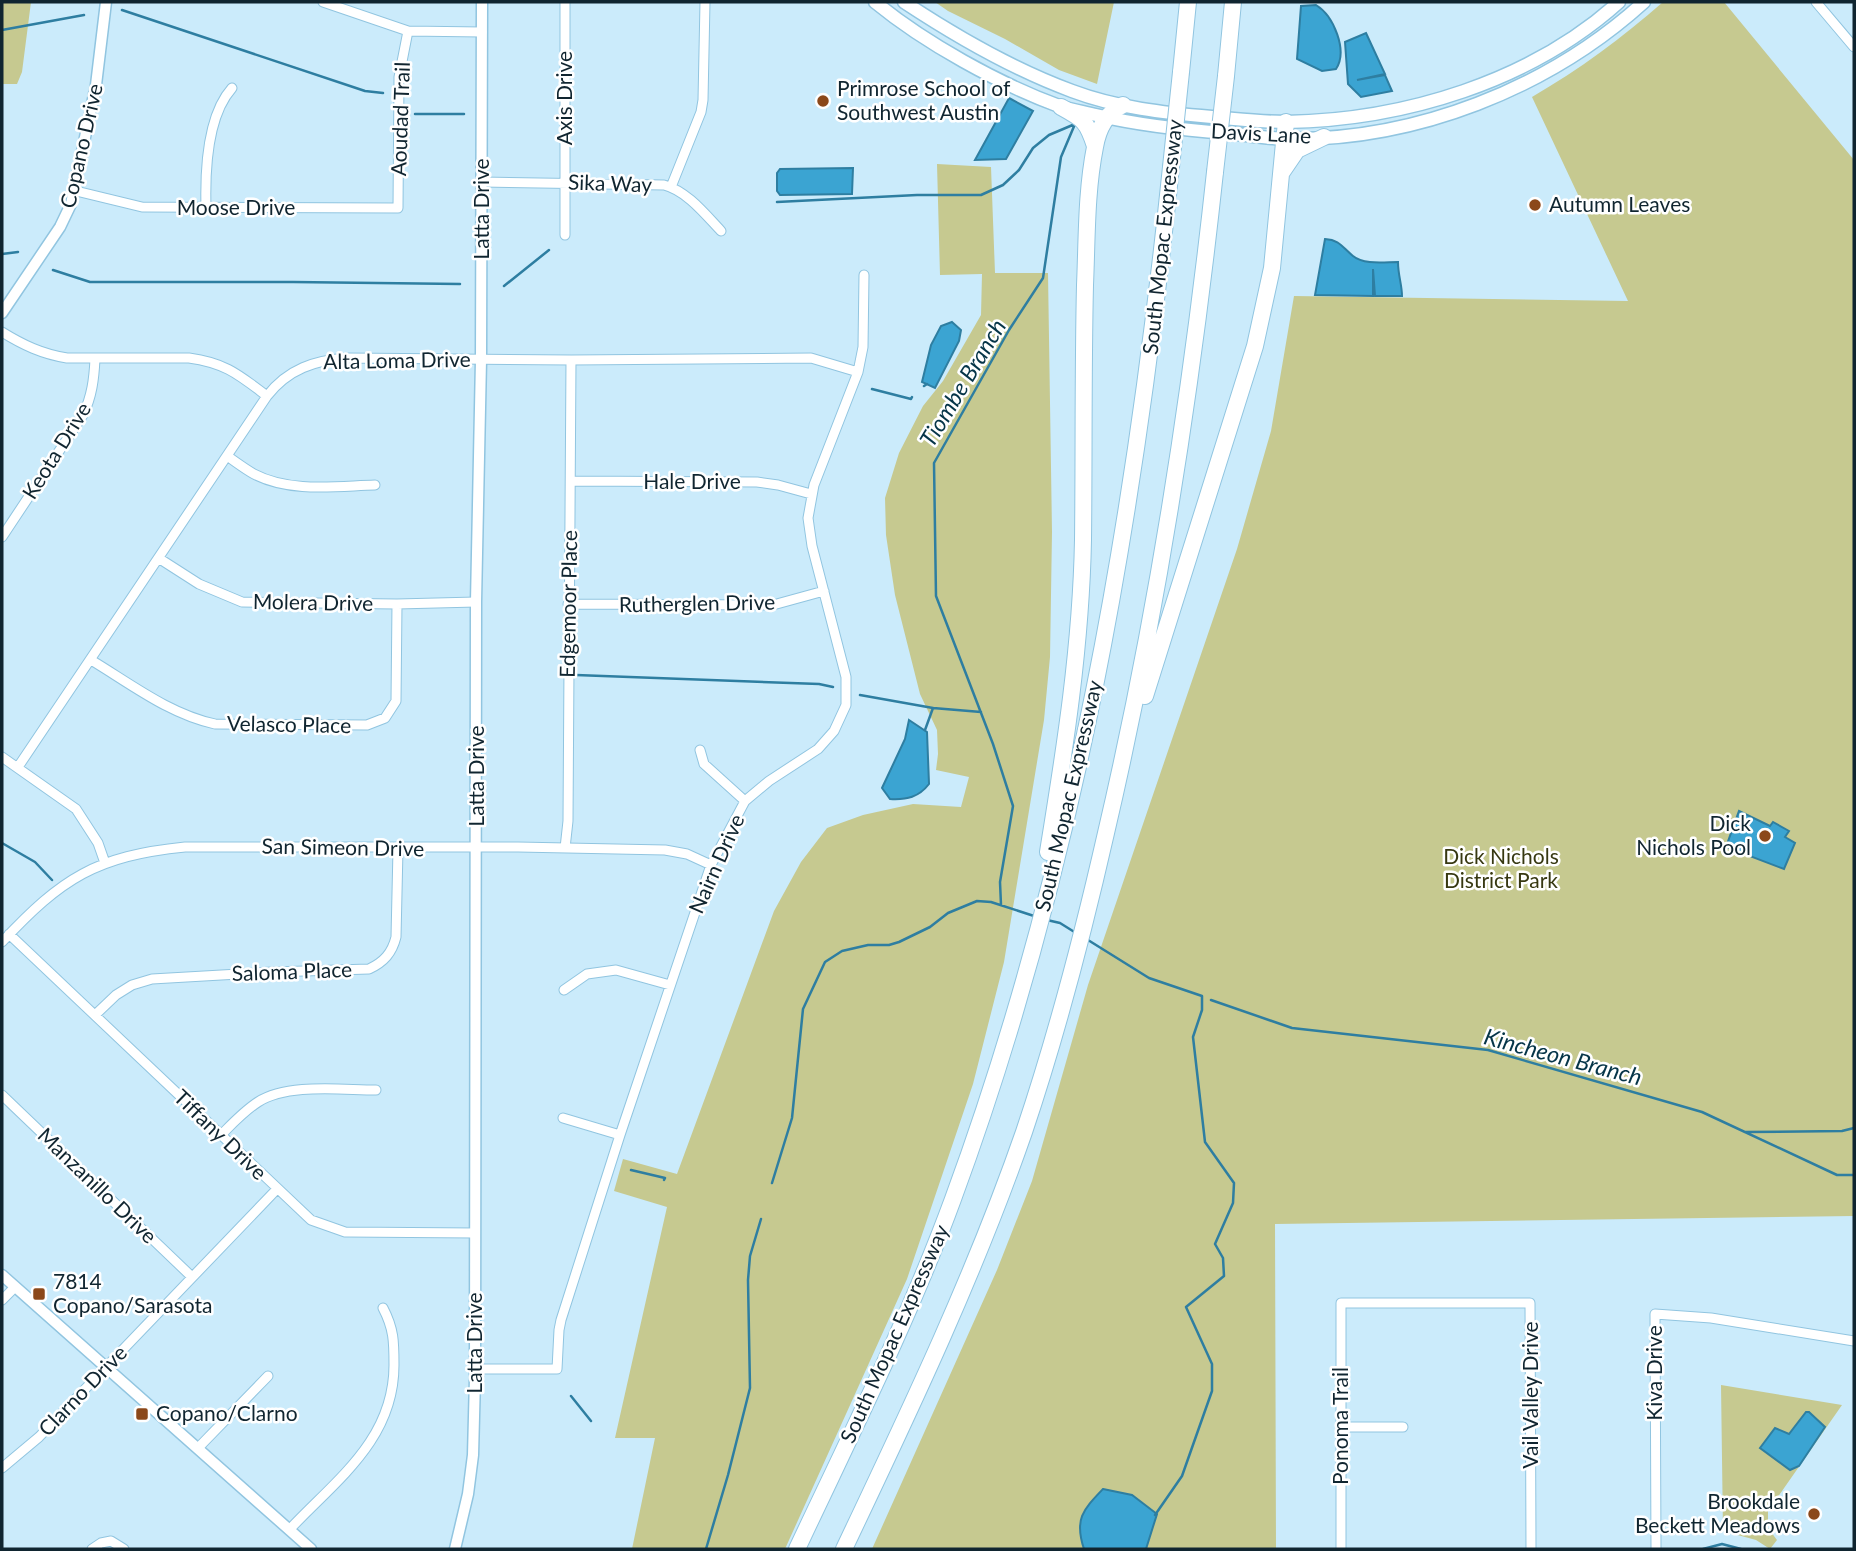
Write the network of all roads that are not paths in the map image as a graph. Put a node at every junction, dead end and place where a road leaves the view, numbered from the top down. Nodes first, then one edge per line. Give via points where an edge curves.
1 (106, 2) edge
2 (323, 2) edge
3 (482, 2) edge
4 (565, 2) edge
5 (705, 2) edge
6 (875, 2) edge
7 (902, 2) edge
8 (1188, 2) edge
9 (1233, 2) edge
10 (1619, 2) edge
11 (1644, 2) edge
12 (1816, 2) edge
13 (890, 14) junction
14 (408, 31) junction
15 (482, 32) junction
16 (1854, 47) edge
17 (1494, 79) junction
18 (232, 88) dead end
19 (1123, 105) junction
20 (1061, 107) junction
21 (1106, 117) junction
22 (1425, 120) junction
23 (1286, 122) junction
24 (1324, 137) junction
25 (1284, 139) junction
26 (1095, 146) junction
27 (1281, 174) junction
28 (482, 181) junction
29 (564, 182) junction
30 (671, 187) junction
31 (76, 191) junction
32 (206, 207) junction
33 (398, 208) joint
34 (721, 231) dead end
35 (565, 235) dead end
36 (864, 275) dead end
37 (2, 313) edge
38 (2, 332) edge
39 (95, 359) junction
40 (481, 360) junction
41 (571, 360) junction
42 (858, 372) junction
43 (267, 396) junction
44 (227, 456) junction
45 (571, 481) junction
46 (375, 485) dead end
47 (811, 494) junction
48 (2, 537) edge
49 (160, 559) junction
50 (824, 591) junction
51 (476, 601) junction
52 (397, 604) junction
53 (568, 604) junction
54 (91, 660) junction
55 (1131, 727) junction
56 (700, 750) dead end
57 (2, 757) edge
58 (18, 767) junction
59 (745, 801) junction
60 (478, 848) junction
61 (565, 848) junction
62 (398, 849) junction
63 (105, 863) junction
64 (711, 865) junction
65 (1049, 870) junction
66 (5, 938) edge
67 (670, 985) junction
68 (564, 990) dead end
69 (95, 1015) junction
70 (376, 1090) dead end
71 (2, 1095) edge
72 (564, 1118) dead end
73 (221, 1135) junction
74 (620, 1135) junction
75 (277, 1188) junction
76 (475, 1233) junction
77 (2, 1275) edge
78 (192, 1277) junction
79 (15, 1287) junction
80 (2, 1300) edge
81 (1341, 1303) joint
82 (383, 1308) dead end
83 (1854, 1341) edge
84 (107, 1368) junction
85 (475, 1369) junction
86 (268, 1376) dead end
87 (1342, 1427) junction
88 (1403, 1427) dead end
89 (198, 1448) junction
90 (2, 1468) edge
91 (290, 1529) junction
92 (92, 1549) edge
93 (124, 1549) edge
94 (312, 1549) edge
95 (455, 1549) edge
96 (797, 1549) edge
97 (844, 1549) edge
98 (1341, 1549) edge
99 (1531, 1549) edge
100 (1656, 1549) edge

1 - 31 street, Copano Drive
2 - 14 street
3 - 15 street, Latta Drive
4 - 29 street, Axis Drive
5 - 30 street via 702,108
6 - 13 main road, Davis Lane
7 - 13 main road
7 - 19 main road, Davis Lane via 1019,69 1074,92
8 - 65 highway, South Mopac Expressway, bridge via 1147,370 1122,531 1099,663
9 - 55 highway, South Mopac Expressway, bridge via 1180,457
10 - 17 main road, Davis Lane via 1556,47
11 - 22 main road, Davis Lane via 1562,63 1498,95
12 - 16 street
13 - 20 main road, Davis Lane via 995,76
14 - 15 street
14 - 33 street, Aoudad Trail via 399,76
15 - 28 street, Latta Drive
17 - 22 main road via 1468,96 1426,110
17 - 23 main road, Davis Lane via 1391,111
18 - 32 street via 218,108 207,161
19 - 21 highway
19 - 23 main road, Davis Lane
20 - 21 main road, Davis Lane
20 - 26 highway via 1082,118
21 - 25 main road, Davis Lane
21 - 26 highway
22 - 24 main road, Davis Lane
23 - 25 highway
24 - 25 main road, Davis Lane
24 - 27 highway via 1297,150
25 - 27 highway
26 - 65 highway via 1087,237 1081,589
27 - 55 highway via 1272,268 1255,346 1143,705
28 - 29 street, Sika Way
28 - 40 street, Latta Drive
29 - 30 street, Sika Way
29 - 35 street, Axis Drive
30 - 34 street, Sika Way
31 - 32 street, Moose Drive via 131,206
31 - 37 street, Copano Drive via 60,227
32 - 33 street, Moose Drive
36 - 42 street, Nairn Drive
38 - 39 street via 47,355
39 - 43 street via 206,361 224,365
39 - 48 street, Keota Drive via 91,398 83,415
40 - 41 street, Alta Loma Drive
40 - 43 street, Alta Loma Drive via 330,359 301,367
40 - 51 street, Latta Drive
41 - 42 street, Alta Loma Drive via 811,358
41 - 45 street, Edgemoor Place
42 - 47 street, Nairn Drive
43 - 44 street, Alta Loma Drive
44 - 46 street via 256,476 284,483
44 - 49 street, Alta Loma Drive
45 - 47 street, Hale Drive via 757,482
45 - 53 street, Edgemoor Place
47 - 50 street, Nairn Drive via 809,531
49 - 52 street, Molera Drive via 199,584 242,602
49 - 54 street, Alta Loma Drive
50 - 53 street, Rutherglen Drive via 764,605
50 - 59 street, Nairn Drive via 846,677 846,705 834,731 818,749
51 - 52 street, Molera Drive
51 - 60 street, Latta Drive
52 - 54 street, Velasco Place via 396,701 385,718 367,725 198,720 162,704
53 - 61 street, Edgemoor Place
54 - 58 street, Alta Loma Drive
55 - 97 highway, South Mopac Expressway via 1072,970 1025,1129 930,1366
56 - 59 street via 704,764
57 - 58 street
58 - 63 street via 76,809
59 - 64 street, Nairn Drive
60 - 61 street, San Simeon Drive
60 - 62 street, San Simeon Drive
60 - 76 street, Latta Drive
61 - 64 street, San Simeon Drive via 665,850
62 - 63 street, San Simeon Drive via 186,847
62 - 69 street, Saloma Place via 396,937 379,964 369,969 152,979 116,995
63 - 66 street, San Simeon Drive via 58,888
64 - 67 street, Nairn Drive
65 - 96 highway, South Mopac Expressway via 1031,952 953,1201 891,1348
66 - 69 street, Tiffany Drive
67 - 68 street via 616,970 587,974
67 - 74 street, Nairn Drive
69 - 73 street, Tiffany Drive
70 - 73 street via 278,1093 259,1101
71 - 78 street, Manzanillo Drive
72 - 74 street
73 - 75 street, Tiffany Drive
74 - 85 street, Nairn Drive via 559,1330 557,1369
75 - 76 street, Tiffany Drive via 311,1220 337,1230
75 - 78 street, Clarno Drive
76 - 85 street, Latta Drive
77 - 79 street
78 - 84 street, Clarno Drive
79 - 80 street
79 - 84 street
81 - 87 street, Ponoma Trail
81 - 99 street, Vail Valley Drive via 1530,1303
82 - 91 street via 394,1332 394,1377 382,1425 365,1451
83 - 100 street, Kiva Drive via 1711,1318 1655,1314
84 - 89 street
84 - 90 street, Clarno Drive
85 - 95 street, Latta Drive via 473,1455
86 - 89 street
87 - 88 street
87 - 98 street, Ponoma Trail
89 - 91 street
91 - 94 street
92 - 93 street via 111,1541

